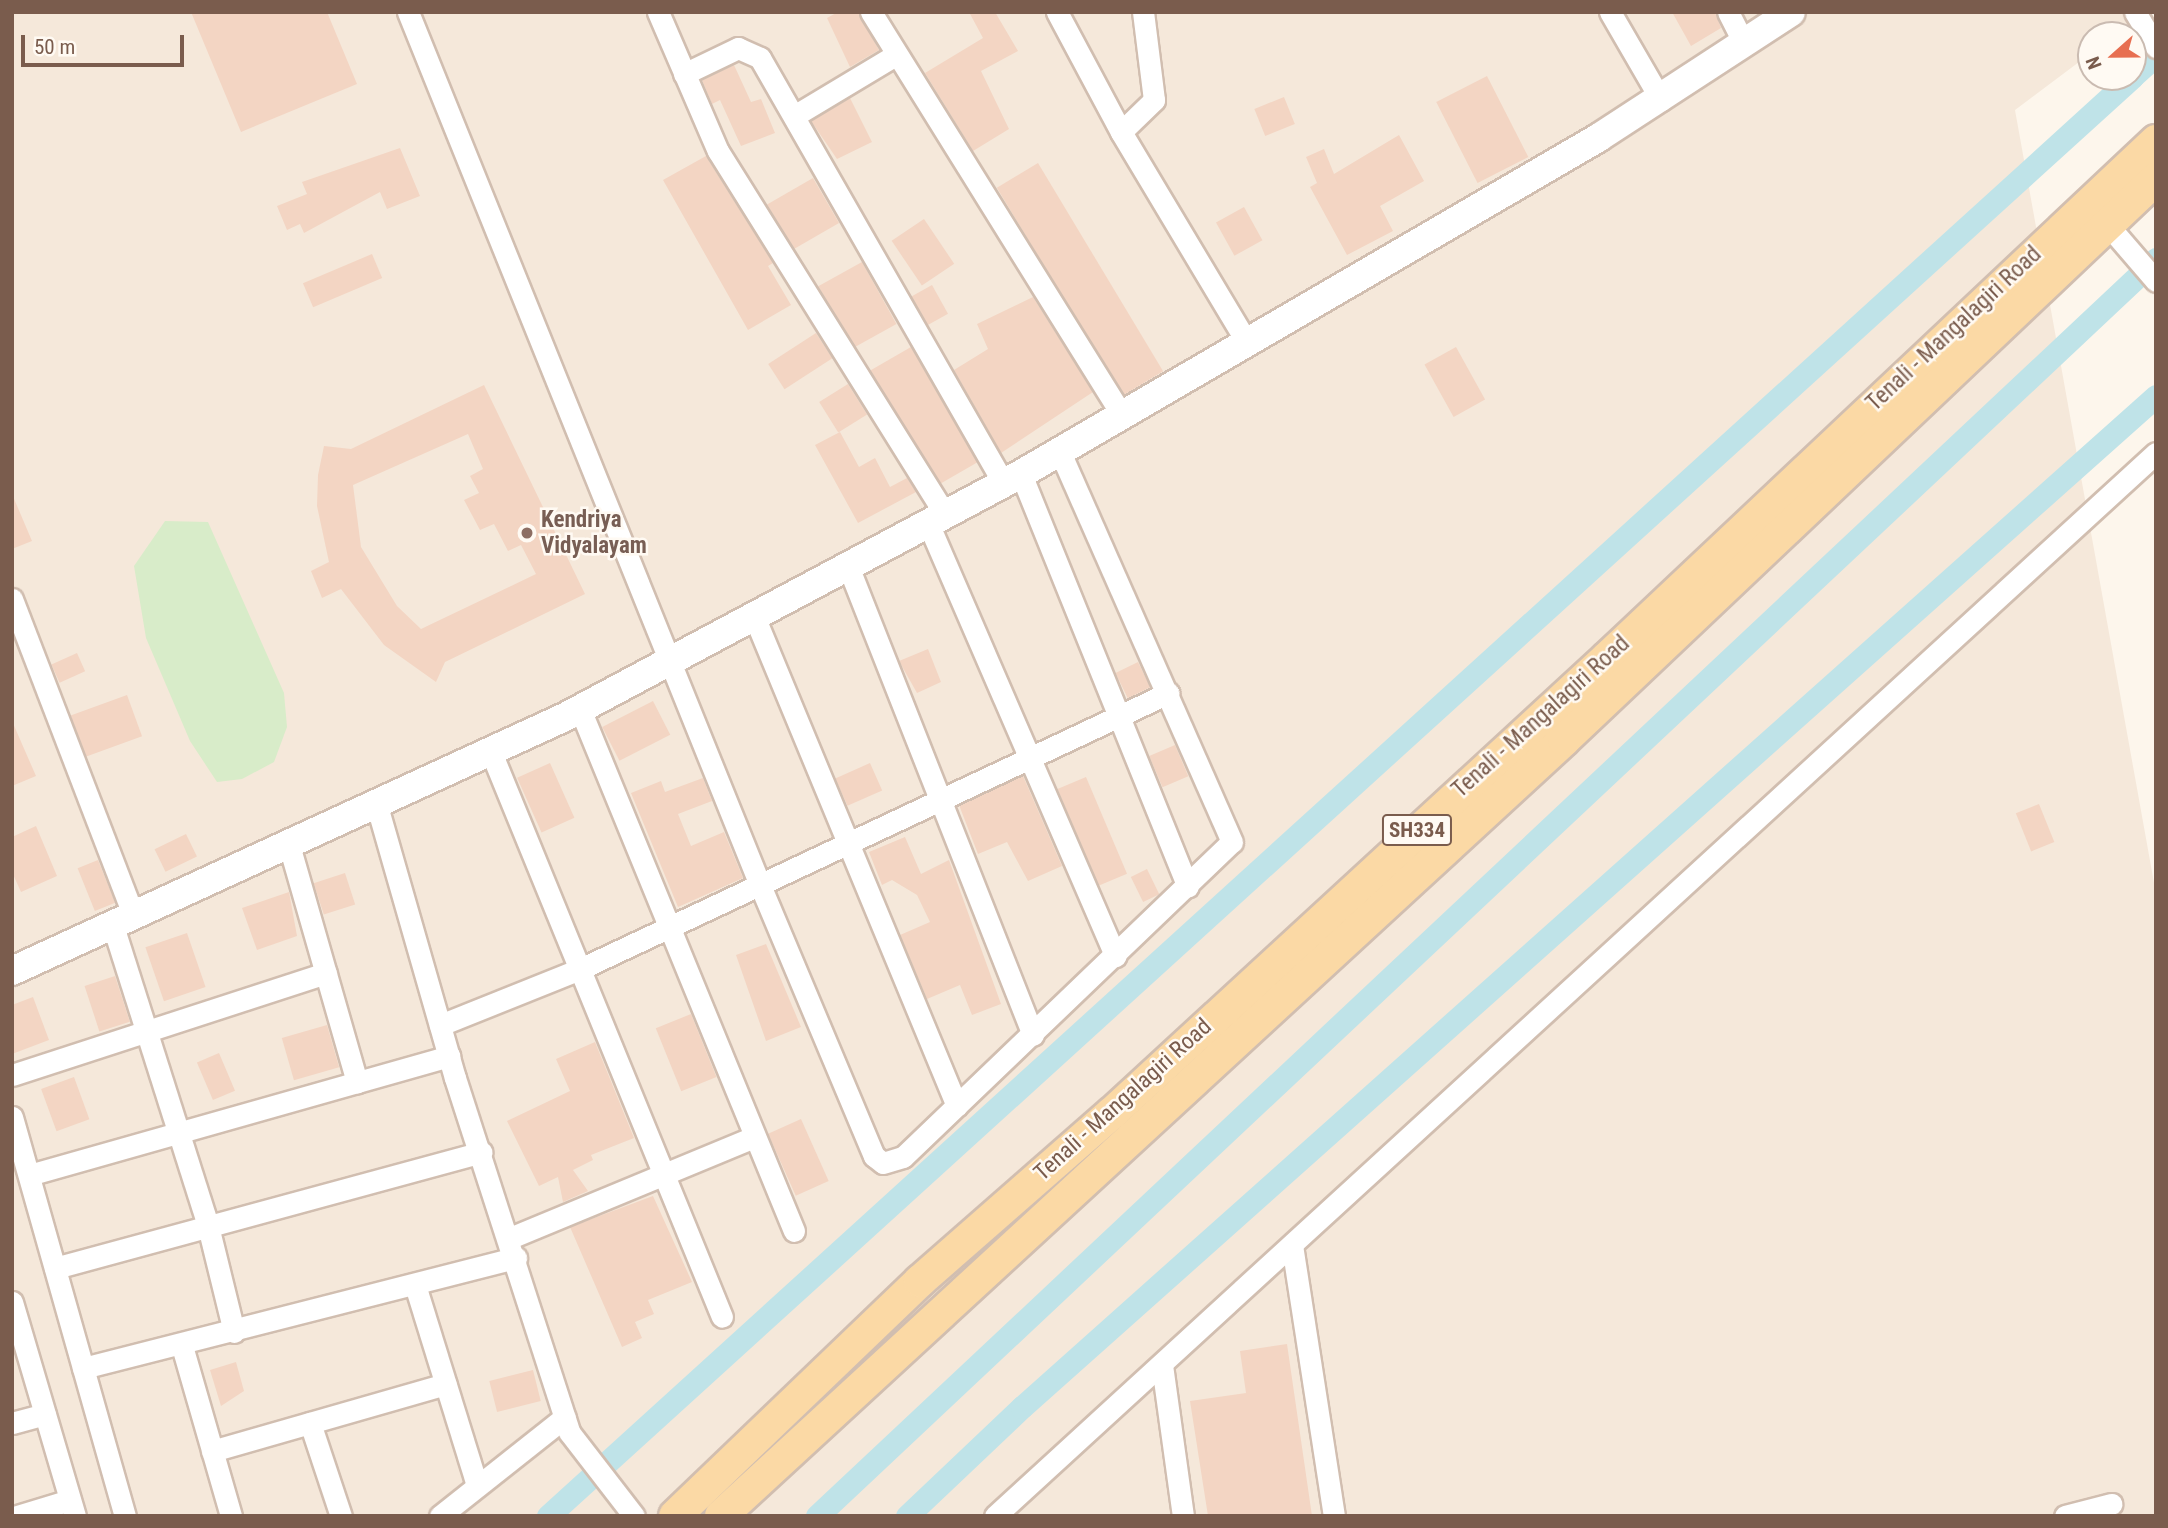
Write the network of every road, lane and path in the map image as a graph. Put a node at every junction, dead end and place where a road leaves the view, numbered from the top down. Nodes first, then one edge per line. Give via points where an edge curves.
1 (408, 12) edge
2 (658, 12) edge
3 (871, 12) edge
4 (1057, 12) edge
5 (1143, 12) edge
6 (1610, 12) edge
7 (1728, 12) edge
8 (1791, 12) edge
9 (2135, 12) edge
10 (2150, 40) edge
11 (1745, 45) junction
12 (894, 55) junction
13 (684, 74) junction
14 (1661, 100) junction
15 (793, 117) junction
16 (1121, 132) junction
17 (2156, 141) edge
18 (2156, 179) edge
19 (2116, 234) junction
20 (2156, 281) edge
21 (1246, 341) junction
22 (1121, 414) junction
23 (1059, 449) junction
24 (2156, 453) edge
25 (1012, 478) junction
26 (936, 519) junction
27 (848, 566) junction
28 (12, 599) edge
29 (754, 616) junction
30 (668, 662) junction
31 (1168, 693) junction
32 (580, 709) junction
33 (1118, 717) junction
34 (491, 752) junction
35 (1030, 759) junction
36 (941, 802) junction
37 (377, 806) junction
38 (849, 844) junction
39 (289, 845) junction
40 (760, 885) junction
41 (1188, 887) junction
42 (123, 922) junction
43 (670, 927) junction
44 (1115, 957) junction
45 (580, 969) junction
46 (12, 971) edge
47 (326, 973) junction
48 (440, 1025) junction
49 (147, 1031) junction
50 (1033, 1035) junction
51 (449, 1056) junction
52 (12, 1075) edge
53 (357, 1082) junction
54 (957, 1106) junction
55 (12, 1117) edge
56 (178, 1131) junction
57 (754, 1136) junction
58 (482, 1152) junction
59 (29, 1175) junction
60 (664, 1178) junction
61 (208, 1226) junction
62 (794, 1231) dead end
63 (1292, 1245) junction
64 (513, 1248) junction
65 (55, 1268) junction
66 (415, 1284) junction
67 (12, 1302) edge
68 (722, 1317) dead end
69 (16, 1329) edge
70 (234, 1332) junction
71 (182, 1346) junction
72 (1162, 1365) junction
73 (83, 1368) junction
74 (446, 1384) junction
75 (45, 1414) junction
76 (565, 1417) junction
77 (12, 1423) edge
78 (310, 1423) junction
79 (212, 1451) junction
80 (477, 1485) junction
81 (2111, 1504) dead end
82 (73, 1508) edge
83 (634, 1515) edge
84 (17, 1516) edge
85 (125, 1516) edge
86 (231, 1516) edge
87 (341, 1516) edge
88 (440, 1516) edge
89 (675, 1516) edge
90 (722, 1516) edge
91 (995, 1516) edge
92 (1183, 1516) edge
93 (1334, 1516) edge
94 (2065, 1516) edge

1 - 30 street
2 - 13 street
3 - 12 street
4 - 16 street
5 - 16 street via 1154,100
6 - 14 street
7 - 11 street
8 - 11 main road
9 - 10 street
11 - 14 main road
12 - 15 street
12 - 22 street
13 - 15 street via 738,48 750,49
13 - 26 street via 718,151
14 - 21 main road
15 - 25 street
16 - 21 street
17 - 89 main road, Tenali - Mangalagiri Road / SH334 via 1607,658 1111,1114 920,1281
18 - 19 main road, SH334
19 - 20 street
19 - 90 main road, SH334
21 - 22 main road
22 - 23 main road
23 - 25 main road
23 - 31 street
24 - 63 street
25 - 26 main road
25 - 33 street
26 - 27 main road
26 - 35 street
27 - 29 main road
27 - 36 street
28 - 42 street
29 - 30 main road
29 - 38 street
30 - 32 main road
30 - 40 street
31 - 33 street
31 - 41 street via 1231,833 1228,850
32 - 34 main road
32 - 43 street
33 - 35 street
33 - 41 street
34 - 37 main road
34 - 45 street
35 - 36 street
35 - 44 street
36 - 38 street
36 - 50 street
37 - 39 main road
37 - 48 street
38 - 40 street
38 - 54 street
39 - 42 main road
39 - 47 street
40 - 43 street
40 - 54 street via 874,1156 893,1164
41 - 44 street
42 - 46 main road
42 - 49 street
43 - 45 street
43 - 57 street
44 - 50 street
45 - 48 street
45 - 60 street
47 - 49 street
47 - 53 street
48 - 51 street
49 - 52 street
49 - 56 street
50 - 54 street
51 - 53 street
51 - 58 street
53 - 56 street
55 - 59 street
56 - 59 street
56 - 61 street
57 - 60 street
57 - 62 street
58 - 61 street
58 - 64 street
59 - 65 street
60 - 64 street
60 - 68 street
61 - 65 street
61 - 70 street
63 - 72 street
63 - 93 street
64 - 66 street
64 - 76 street
65 - 73 street
66 - 70 street
66 - 74 street
67 - 69 street
69 - 75 street
70 - 71 street
71 - 73 street
71 - 79 street
72 - 91 street
72 - 92 street
73 - 85 street
74 - 78 street
74 - 80 street
75 - 77 street
75 - 82 street
76 - 80 street
76 - 83 street via 580,1452
78 - 79 street
78 - 87 street
79 - 86 street
80 - 88 street
81 - 94 street
82 - 84 street

